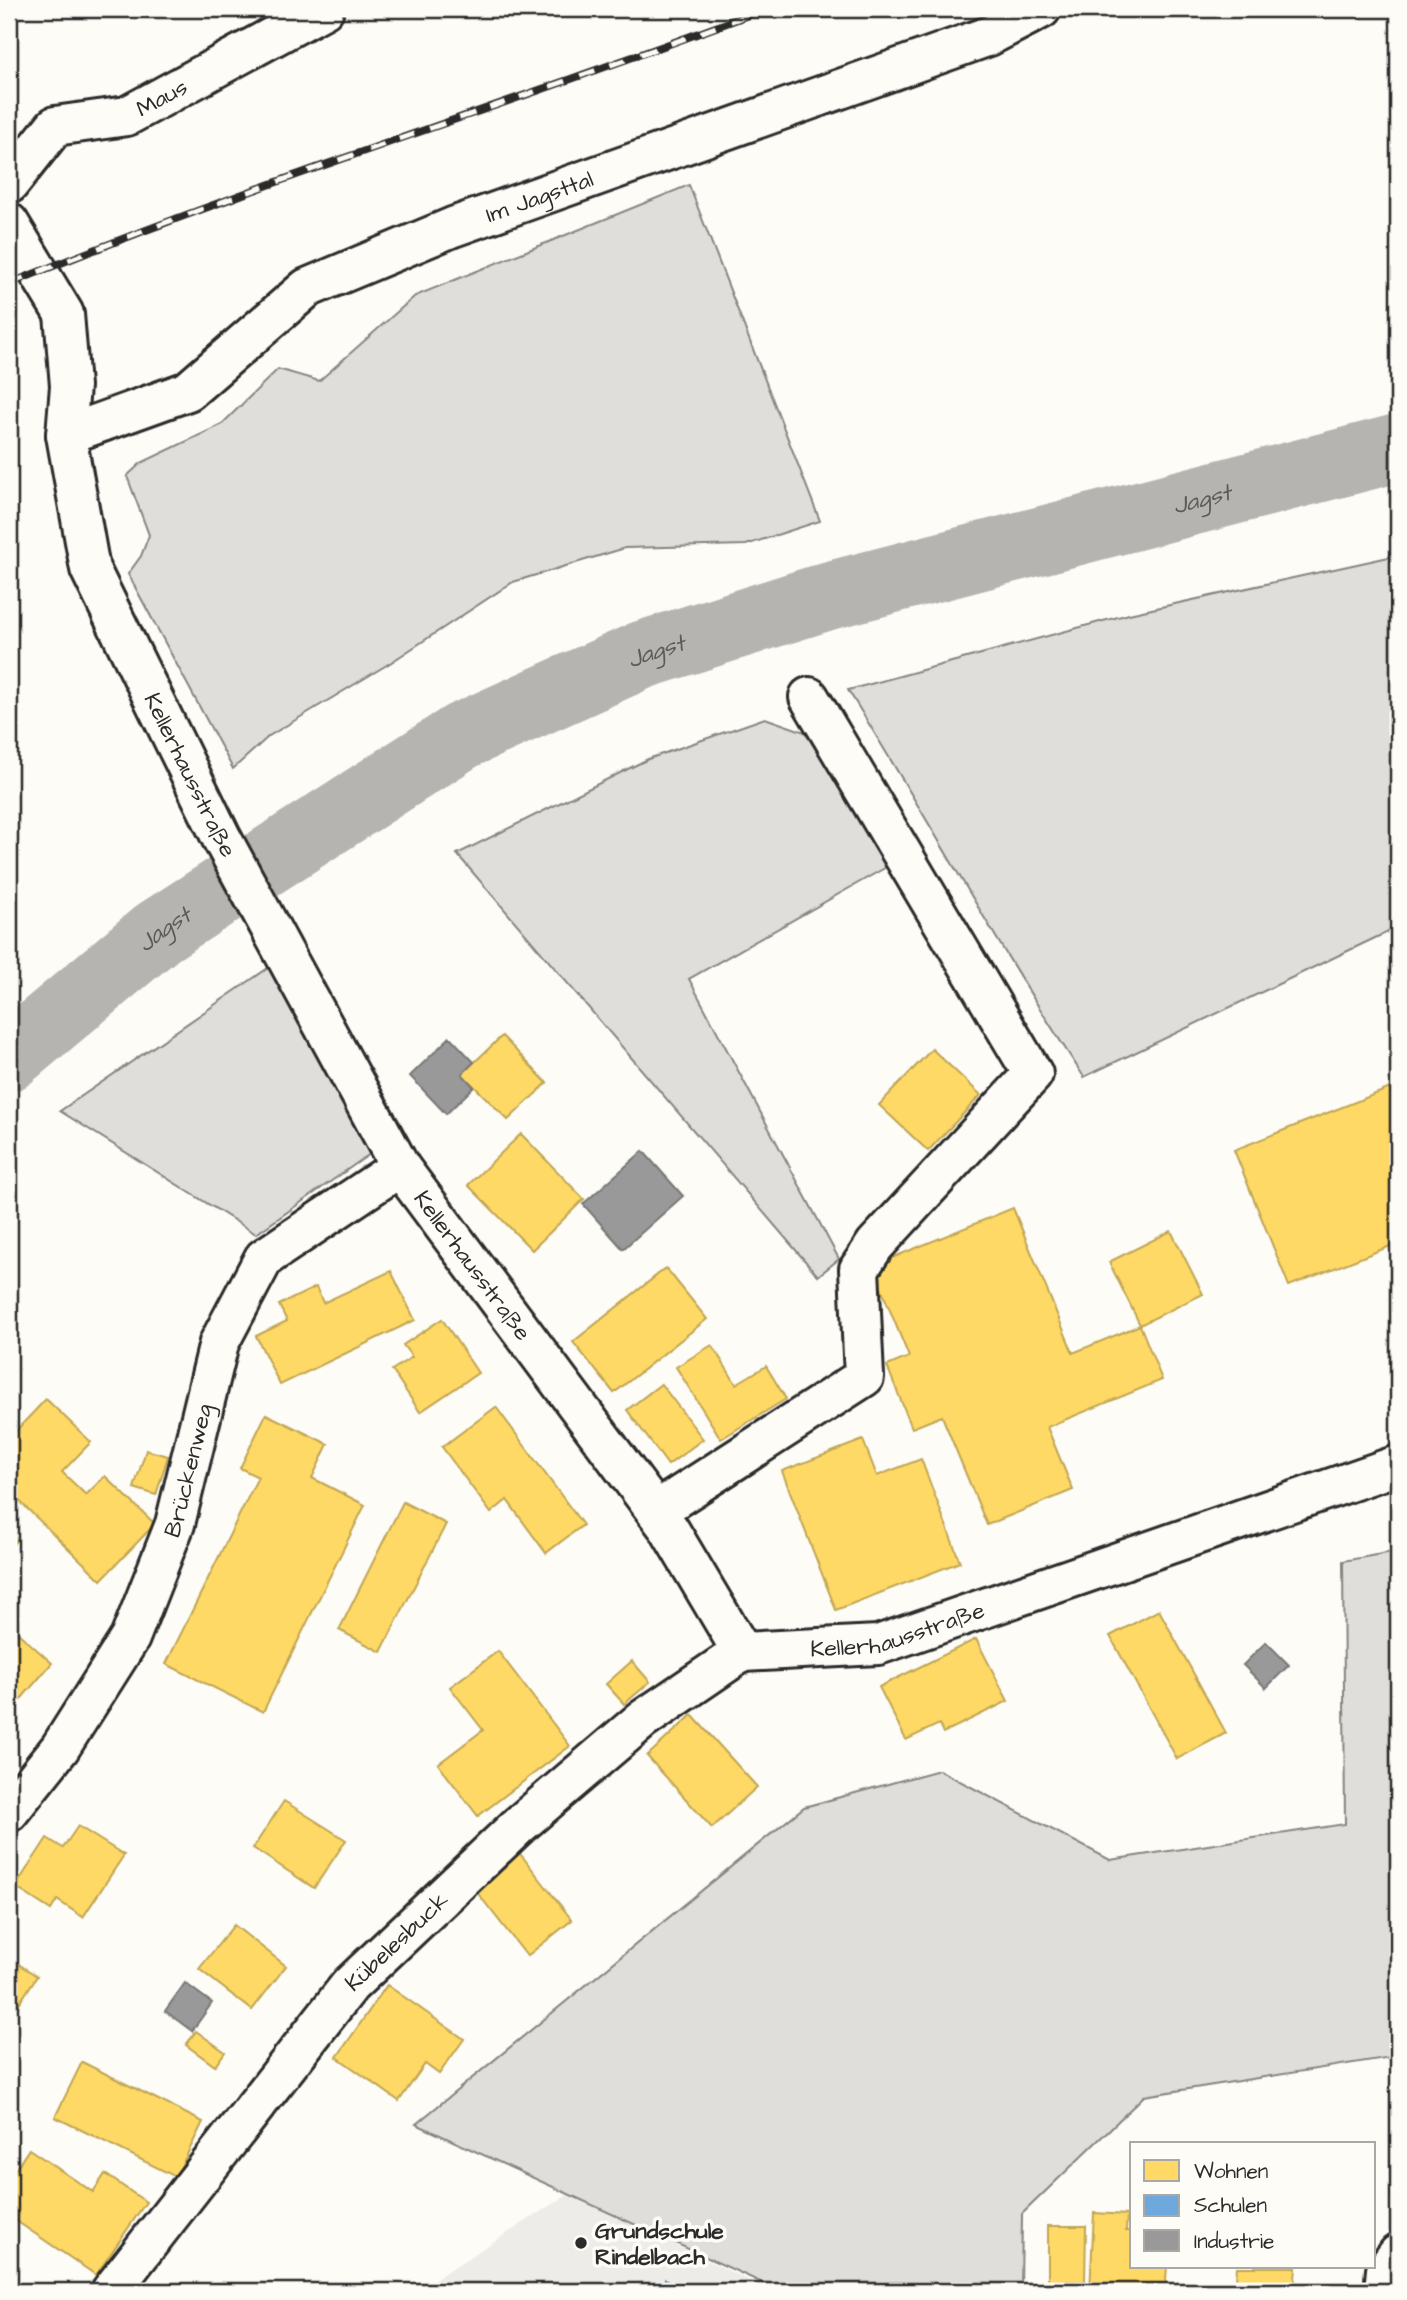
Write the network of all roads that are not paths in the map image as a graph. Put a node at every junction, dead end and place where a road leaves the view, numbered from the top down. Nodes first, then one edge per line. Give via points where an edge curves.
1 (324, 9) edge
2 (1041, 9) edge
3 (9, 184) edge
4 (9, 223) edge
5 (66, 435) junction
6 (809, 696) dead end
7 (400, 1167) junction
8 (1398, 1465) edge
9 (656, 1511) junction
10 (742, 1653) junction
11 (9, 1812) edge
12 (1398, 2254) edge
13 (111, 2291) edge
14 (1384, 2291) edge

1 - 3 street, Maus via 127,116 55,126
2 - 5 street, Im Jagsttal via 989,36 453,227 307,288 188,391
4 - 5 street, Kellerhausstraße via 64,314 70,386
5 - 7 street, Kellerhausstraße via 90,569 221,837
6 - 9 street via 1032,1074 874,1245 859,1269 864,1377
7 - 9 street, Kellerhausstraße
7 - 11 street, Brückenweg via 264,1258 219,1343 176,1524 130,1638 60,1748
8 - 10 street, Kellerhausstraße via 878,1645
9 - 10 street, Kellerhausstraße
10 - 13 street, Kübelesbuck via 642,1720 519,1825 350,1985
12 - 14 street via 1386,2270

